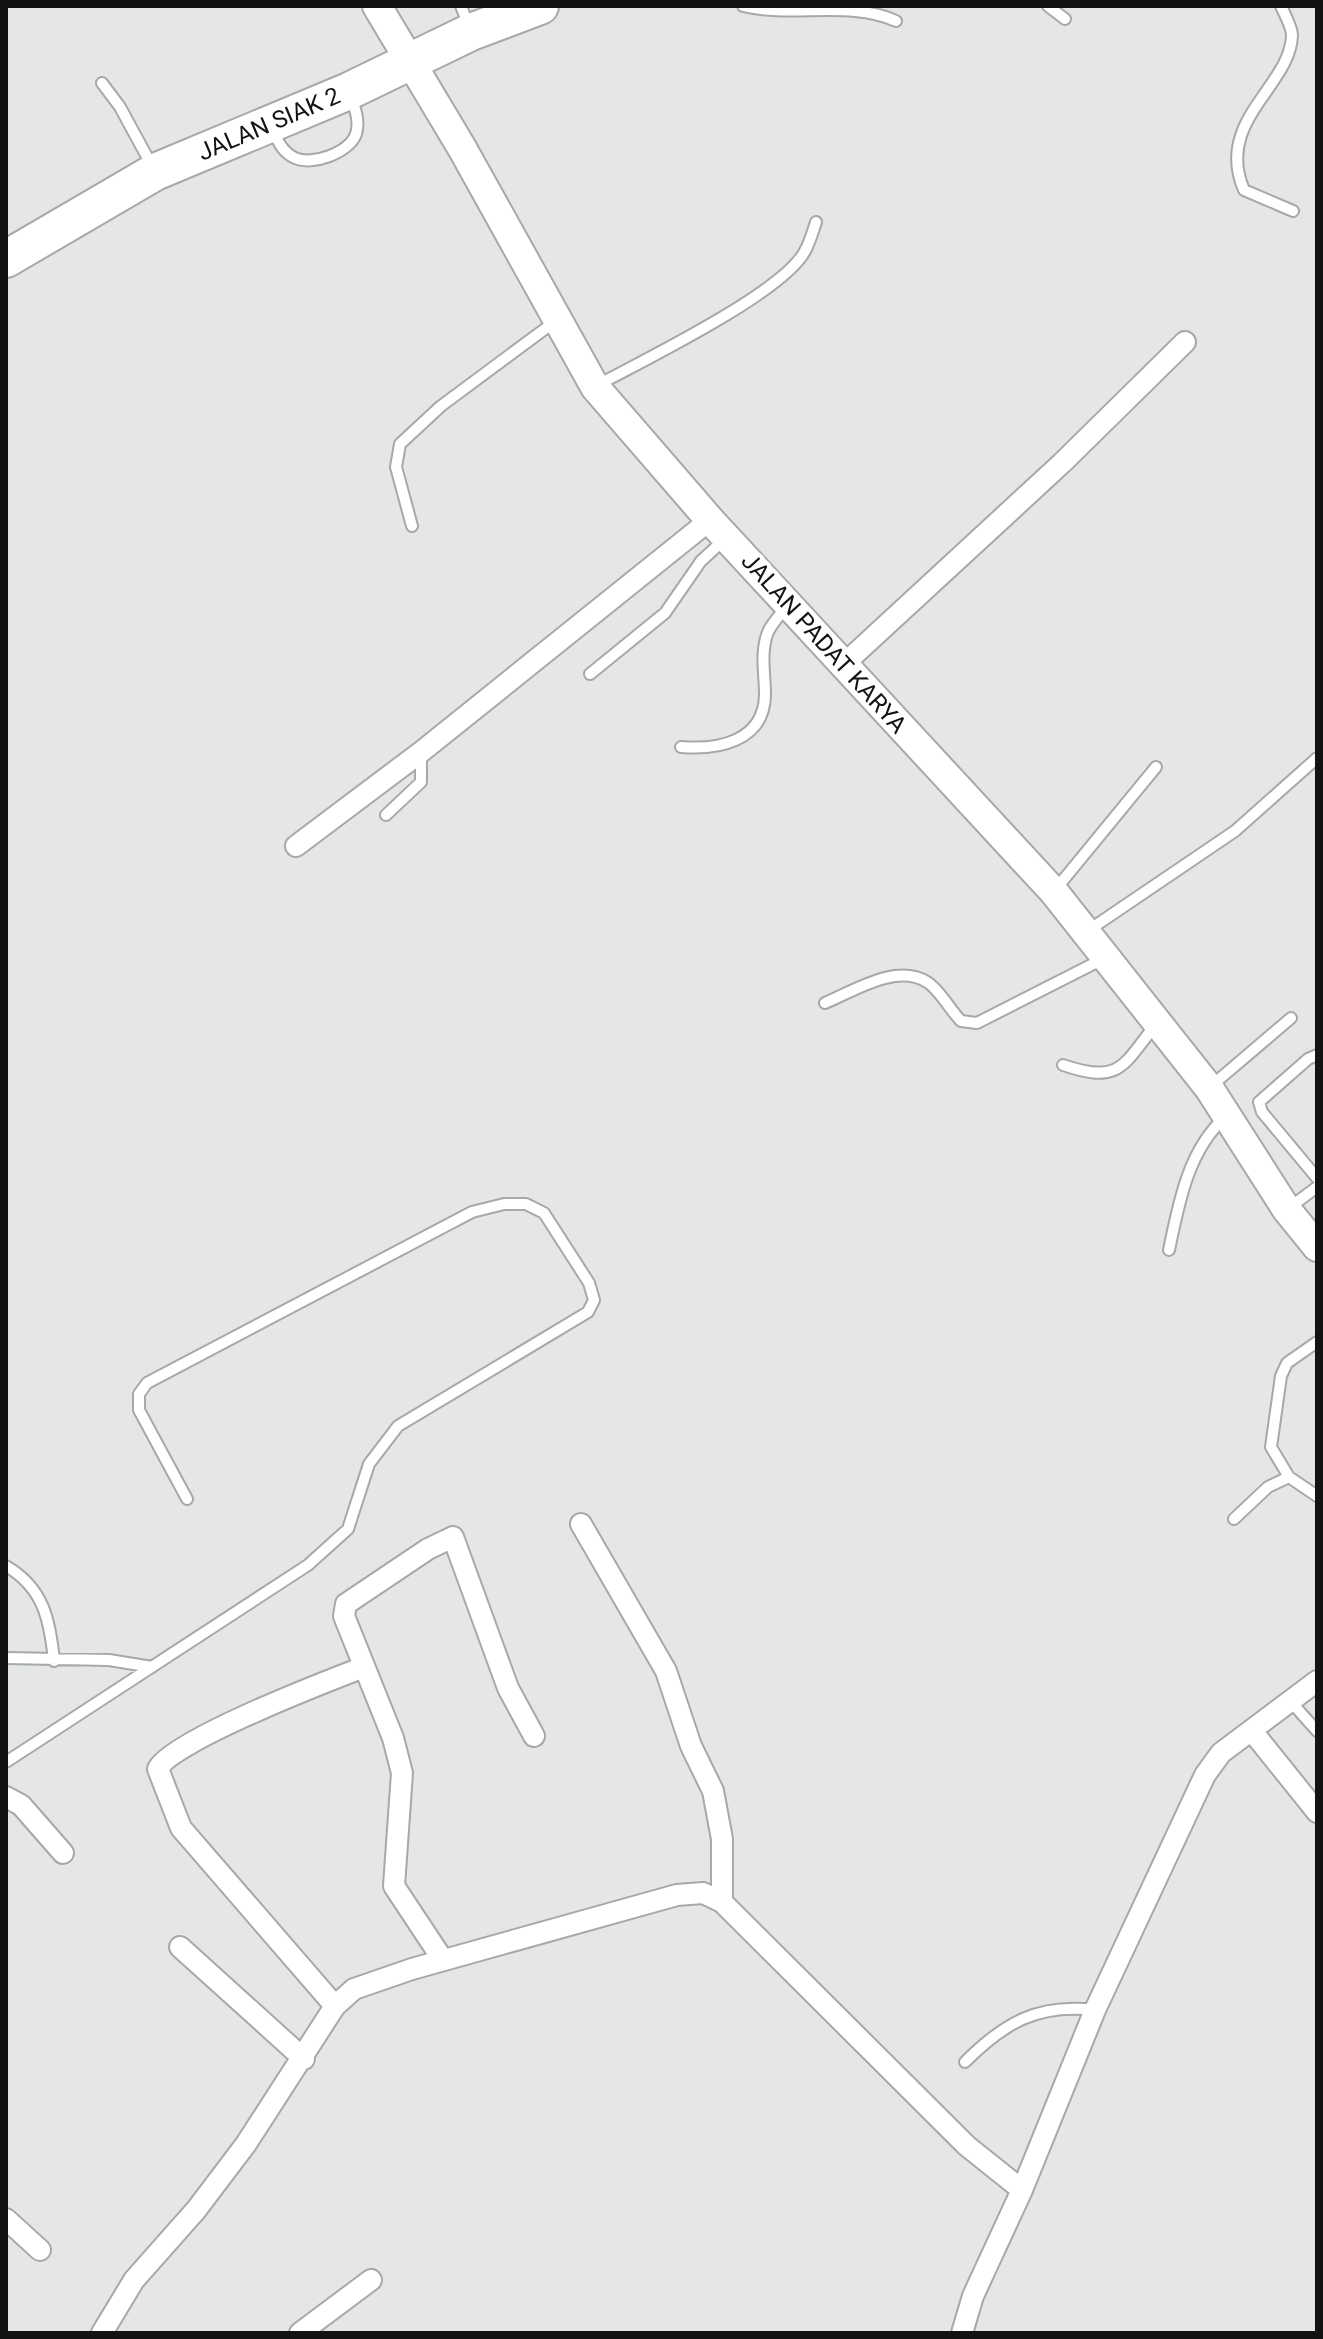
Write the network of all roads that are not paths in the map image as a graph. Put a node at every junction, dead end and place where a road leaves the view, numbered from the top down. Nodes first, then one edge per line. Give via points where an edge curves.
1 (377, 6) edge
2 (540, 6) edge
3 (743, 6) edge
4 (1048, 6) edge
5 (1281, 6) edge
6 (466, 19) edge
7 (1065, 19) dead end
8 (896, 21) dead end
9 (410, 62) junction
10 (102, 83) dead end
11 (349, 91) junction
12 (269, 124) junction
13 (155, 172) junction
14 (1293, 211) dead end
15 (816, 222) dead end
16 (6, 259) edge
17 (558, 319) junction
18 (1185, 342) dead end
19 (595, 387) junction
20 (412, 526) dead end
21 (719, 528) junction
22 (788, 604) junction
23 (843, 665) junction
24 (590, 674) dead end
25 (681, 747) dead end
26 (421, 752) junction
27 (1317, 758) edge
28 (1156, 767) dead end
29 (386, 815) dead end
30 (296, 846) dead end
31 (1054, 892) junction
32 (1084, 933) junction
33 (1106, 957) junction
34 (825, 1003) dead end
35 (1291, 1018) dead end
36 (1158, 1021) junction
37 (1317, 1055) edge
38 (1063, 1065) dead end
39 (1209, 1088) junction
40 (1227, 1116) junction
41 (1317, 1178) edge
42 (1317, 1187) edge
43 (1287, 1210) junction
44 (1317, 1247) edge
45 (1169, 1250) dead end
46 (1317, 1342) edge
47 (1289, 1477) junction
48 (1317, 1496) edge
49 (187, 1499) dead end
50 (1234, 1519) dead end
51 (581, 1524) dead end
52 (6, 1566) edge
53 (6, 1658) edge
54 (54, 1661) junction
55 (152, 1667) junction
56 (364, 1667) junction
57 (1317, 1681) edge
58 (1292, 1703) junction
59 (1252, 1731) junction
60 (1317, 1731) edge
61 (534, 1736) dead end
62 (6, 1762) edge
63 (6, 1797) edge
64 (1317, 1812) edge
65 (63, 1853) dead end
66 (722, 1902) junction
67 (180, 1947) dead end
68 (443, 1960) junction
69 (335, 2006) junction
70 (1095, 2010) junction
71 (304, 2059) junction
72 (965, 2062) dead end
73 (1022, 2190) junction
74 (6, 2219) edge
75 (40, 2250) dead end
76 (371, 2280) dead end
77 (102, 2333) edge
78 (300, 2333) edge
79 (962, 2333) edge

1 - 9 street, JALAN PADAT KARYA
2 - 6 highway, JALAN SIAK 2
3 - 8 lane via 764,11 875,11
4 - 7 lane
5 - 14 lane via 1292,35 1283,62 1250,115 1235,170 1244,190
6 - 9 highway, JALAN SIAK 2
9 - 11 highway, JALAN SIAK 2
9 - 17 street, JALAN PADAT KARYA
10 - 13 lane
11 - 12 highway, JALAN SIAK 2
11 - 12 lane via 357,131 336,153 312,161 297,159 282,150
12 - 13 highway, JALAN SIAK 2
13 - 16 highway, JALAN SIAK 2
15 - 19 lane via 804,254 765,289
17 - 19 street, JALAN PADAT KARYA
17 - 20 lane via 441,406 400,444 396,467
18 - 23 street
19 - 21 street, JALAN PADAT KARYA
21 - 22 street, JALAN PADAT KARYA
21 - 24 lane via 665,613
21 - 26 street
22 - 23 street, JALAN PADAT KARYA
22 - 25 lane via 768,632 765,697 752,728 732,744
23 - 31 street, JALAN PADAT KARYA
26 - 29 lane via 421,782
26 - 30 street
27 - 32 lane via 1235,831
28 - 31 lane
31 - 32 street, JALAN PADAT KARYA
32 - 33 street, JALAN PADAT KARYA
33 - 34 lane via 977,1023 961,1021 928,983 905,975 875,981
33 - 36 street, JALAN PADAT KARYA
35 - 39 lane
36 - 38 lane via 1111,1074 1089,1074
36 - 39 street, JALAN PADAT KARYA
37 - 41 lane via 1259,1102
39 - 40 street, JALAN PADAT KARYA
40 - 43 street, JALAN PADAT KARYA
40 - 45 lane via 1205,1136 1192,1165
42 - 43 lane
43 - 44 street, JALAN PADAT KARYA
46 - 47 lane via 1287,1363 1274,1409 1271,1447
47 - 48 lane
47 - 50 lane via 1268,1487
49 - 55 lane via 139,1410 139,1394 147,1383 472,1212 526,1204 544,1213 589,1283 594,1300 588,1312 398,1426 369,1464 348,1529 308,1565
51 - 66 street via 666,1671 691,1746 713,1791 722,1839
52 - 54 lane via 37,1593 50,1618
53 - 54 lane
54 - 55 lane via 109,1660
55 - 62 lane
56 - 61 street via 344,1616 346,1604 453,1537 508,1688
56 - 68 street via 402,1773 394,1886
56 - 69 street via 254,1710 177,1752 158,1769 181,1828
57 - 58 street
58 - 59 street
58 - 60 lane
59 - 64 street
59 - 70 street via 1221,1753 1205,1775
63 - 65 street via 21,1805
66 - 68 street via 703,1893 677,1895
66 - 73 street via 967,2146
67 - 71 street
68 - 69 street via 354,1989
69 - 71 street
70 - 72 lane via 1068,2006 1018,2018
70 - 73 street
71 - 77 street via 196,2210 134,2280
73 - 79 street via 973,2296
74 - 75 street
76 - 78 street

